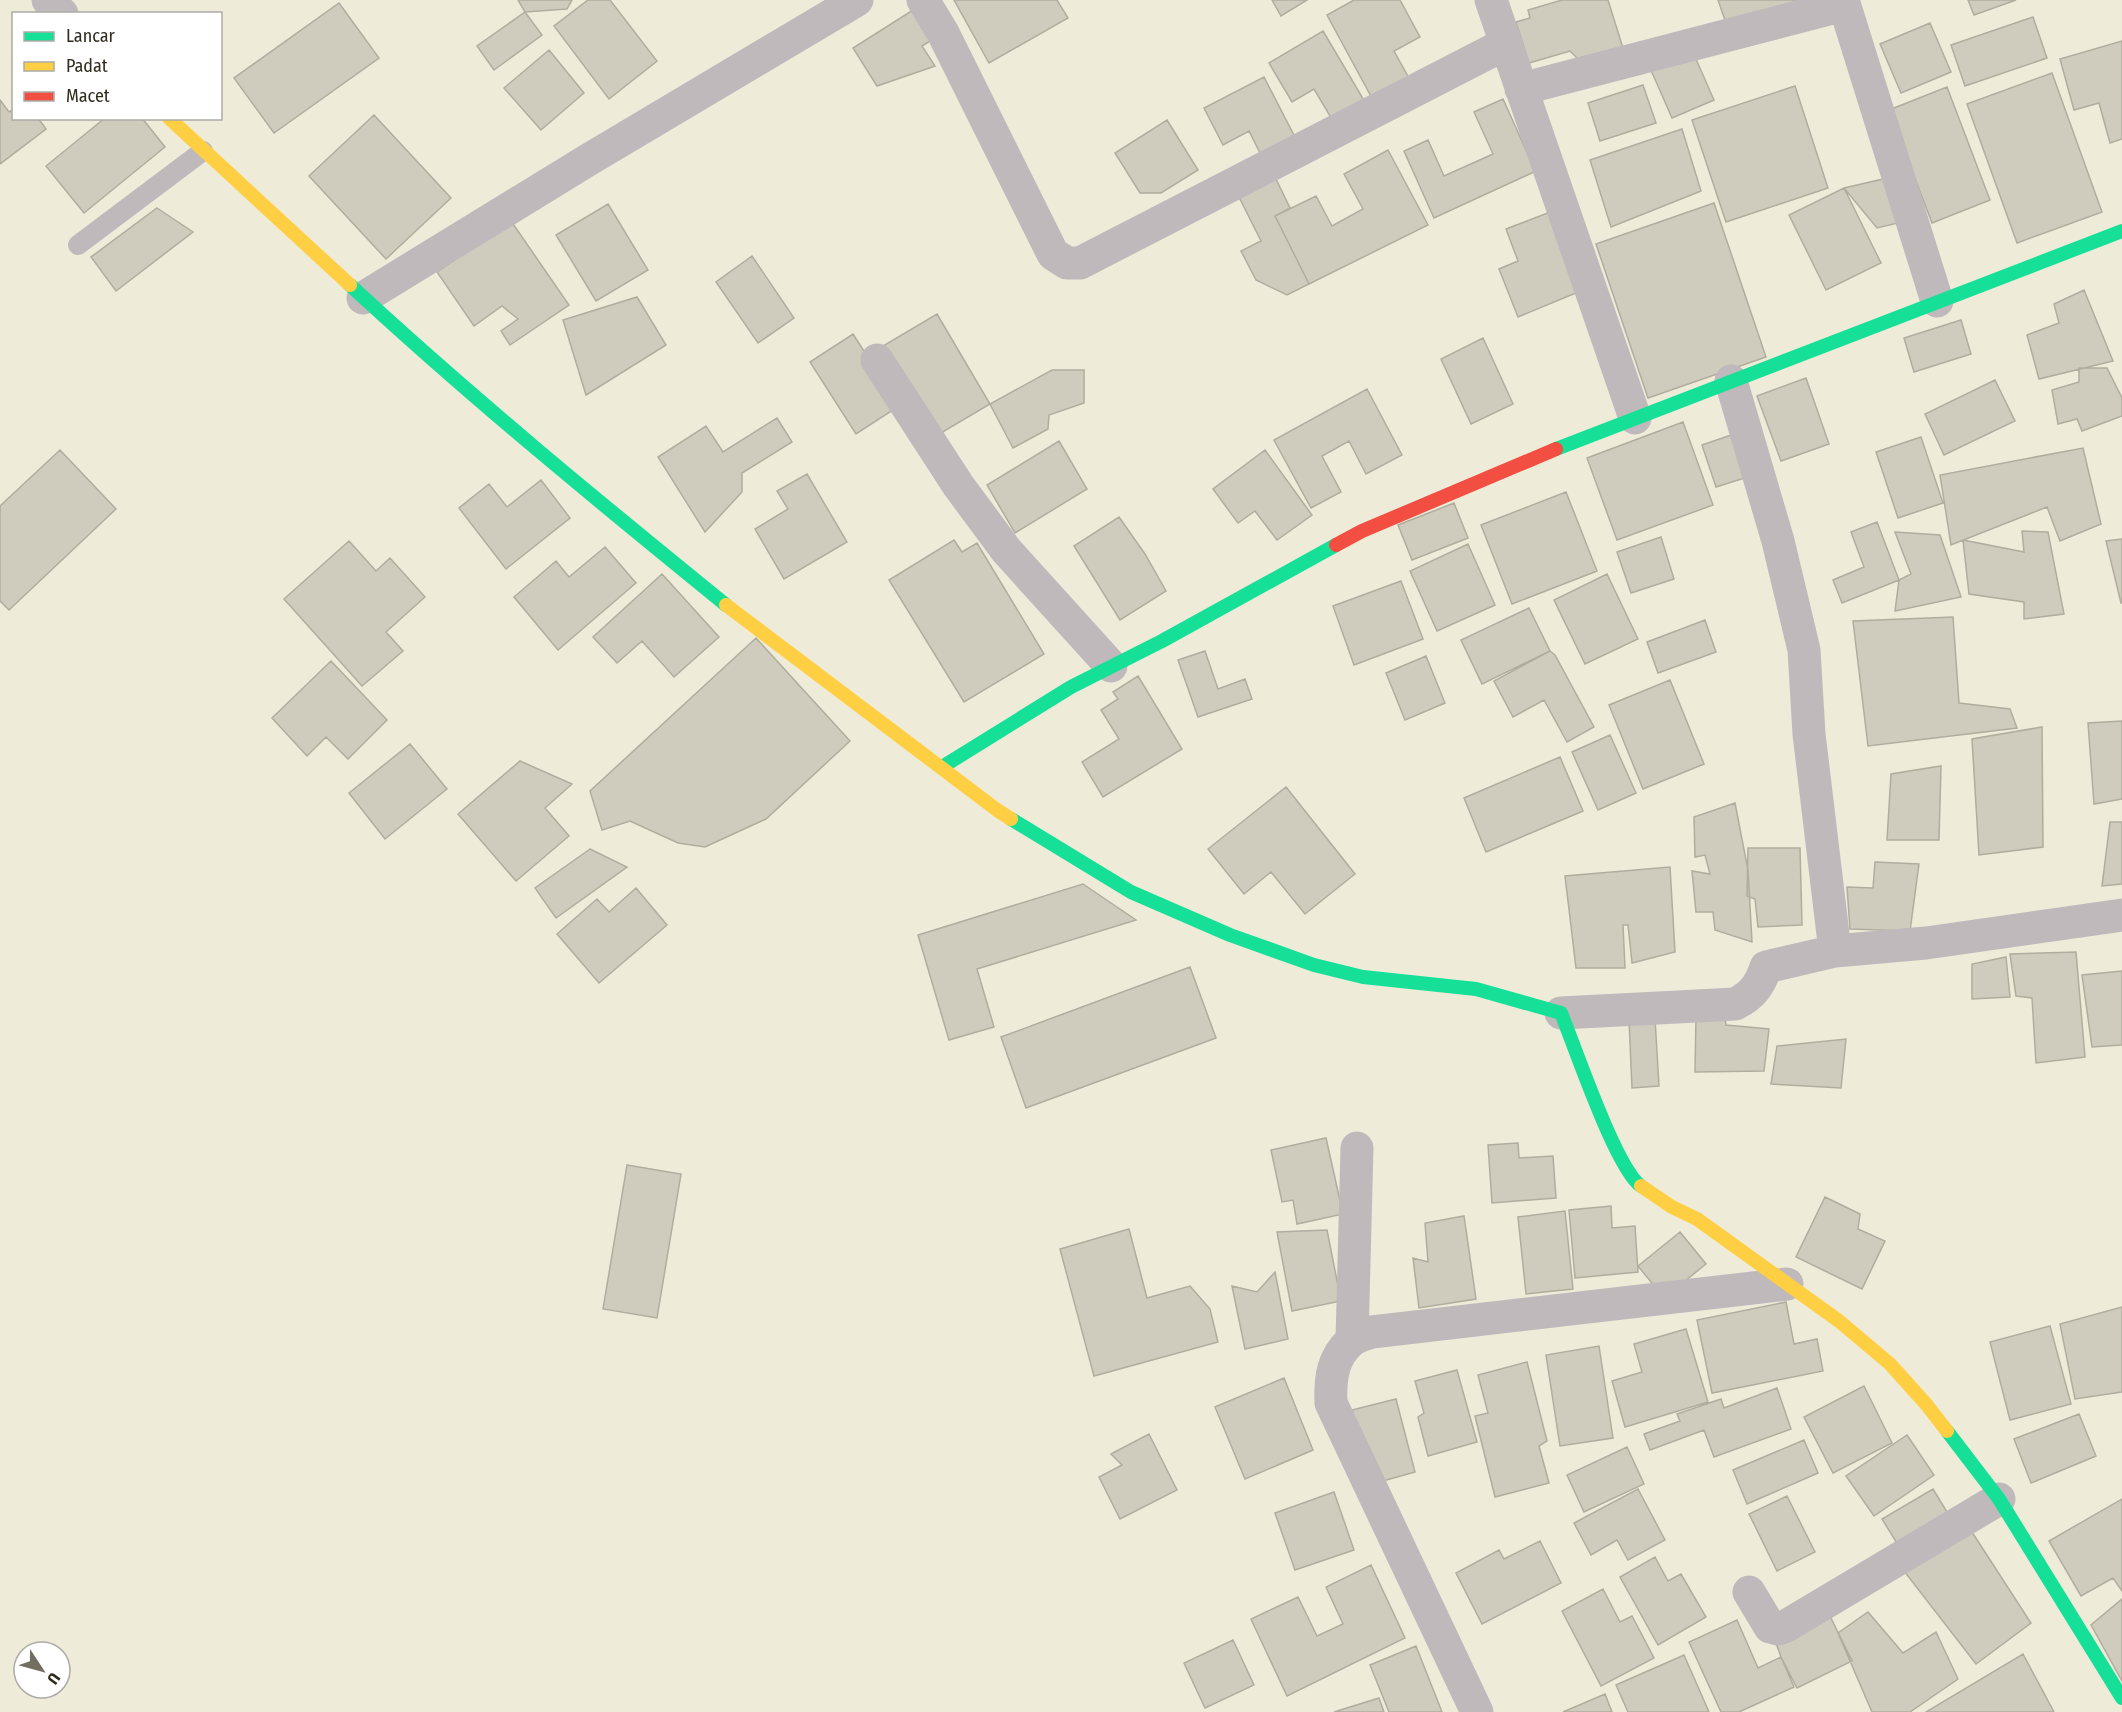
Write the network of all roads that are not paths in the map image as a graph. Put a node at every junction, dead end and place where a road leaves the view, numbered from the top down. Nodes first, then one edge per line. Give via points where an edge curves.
1 (48, 0) edge
2 (857, 0) edge
3 (923, 0) edge
4 (1491, 0) edge
5 (1844, 2) edge
6 (60, 12) edge
7 (1505, 44) junction
8 (1521, 89) junction
9 (171, 120) edge
10 (203, 151) junction
11 (2122, 231) edge
12 (78, 245) dead end
13 (363, 298) junction
14 (1938, 301) junction
15 (877, 360) dead end
16 (1731, 381) junction
17 (1635, 418) junction
18 (1111, 666) junction
19 (942, 767) junction
20 (2122, 915) edge
21 (1835, 951) junction
22 (1561, 1013) junction
23 (1358, 1148) dead end
24 (1787, 1284) junction
25 (1352, 1340) junction
26 (1999, 1499) junction
27 (1749, 1592) dead end
28 (2122, 1698) edge
29 (1478, 1712) edge

1 - 6 street
2 - 13 street
3 - 7 street via 1053,254 1067,263 1080,263
4 - 7 street
5 - 8 street
5 - 14 street
7 - 8 street
8 - 17 street
9 - 10 street
10 - 12 lane
10 - 13 street
11 - 14 street
13 - 19 street via 519,436 723,602
14 - 16 street
15 - 18 street via 958,485 1006,550
16 - 17 street
16 - 21 street via 1778,541 1804,650 1809,734
17 - 18 street via 1362,531
18 - 19 street
19 - 22 street via 996,810 1072,857 1141,896 1230,935 1324,968 1364,977 1476,989
20 - 21 street via 1926,943
21 - 22 street via 1766,967 1754,992 1734,1004
22 - 24 street via 1613,1143 1634,1181 1697,1219
23 - 25 street
24 - 25 street via 1372,1332
24 - 26 street via 1890,1364
25 - 29 street via 1338,1358 1330,1378 1330,1403
26 - 27 street via 1778,1629 1770,1626
26 - 28 street

